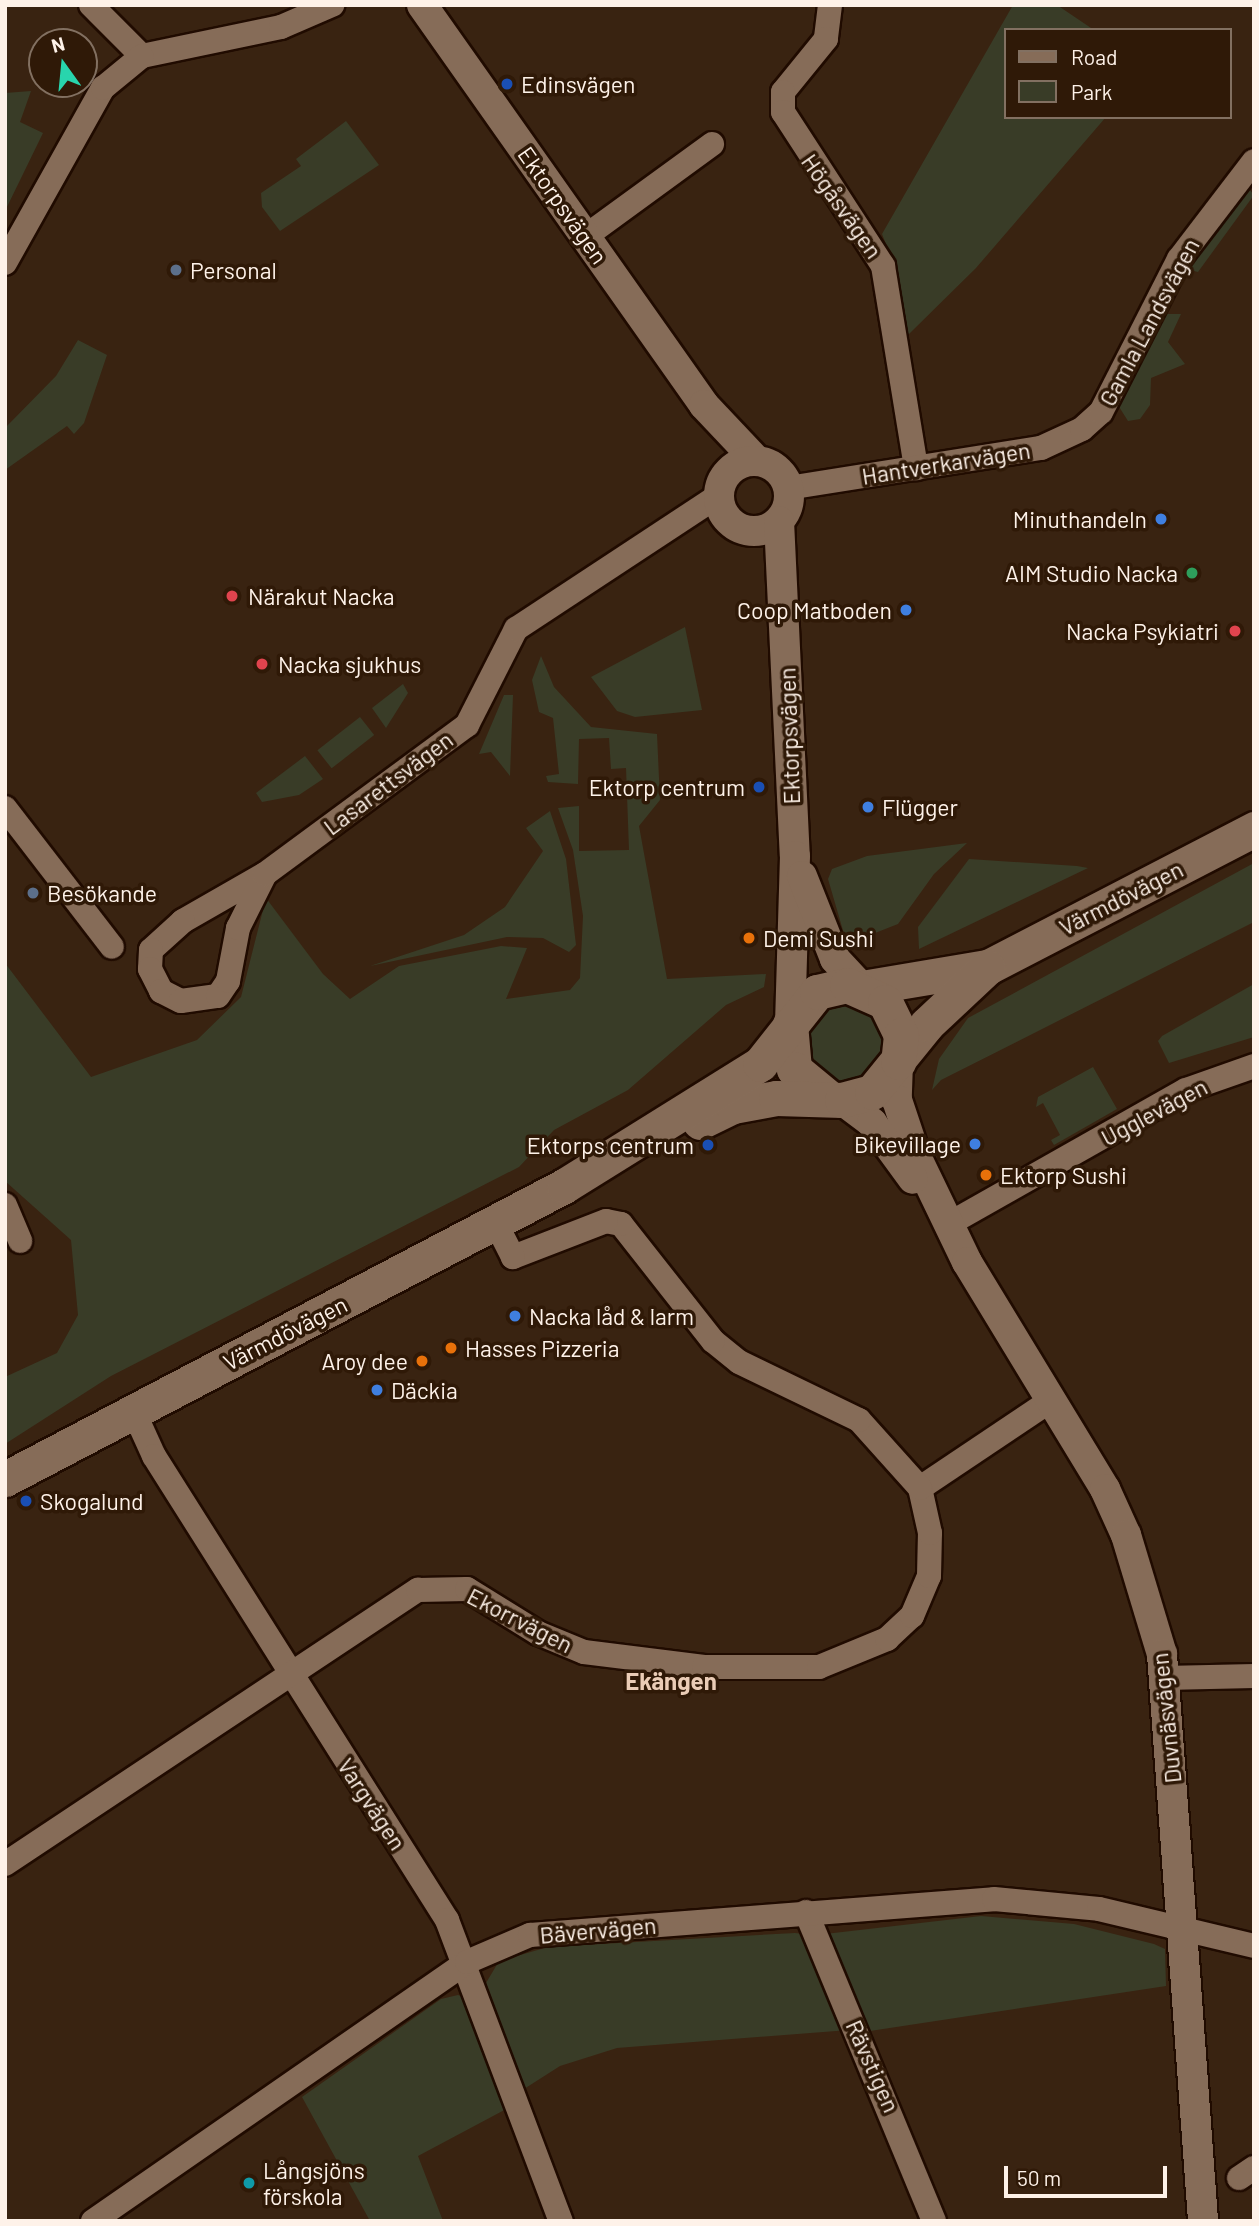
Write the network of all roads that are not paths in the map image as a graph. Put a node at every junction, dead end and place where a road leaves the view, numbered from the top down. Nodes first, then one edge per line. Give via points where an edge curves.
1 (90, 5) edge
2 (332, 5) edge
3 (422, 5) edge
4 (830, 5) edge
5 (142, 56) junction
6 (712, 144) dead end
7 (1254, 161) edge
8 (586, 236) junction
9 (5, 262) edge
10 (704, 405) junction
11 (1096, 417) joint
12 (757, 461) junction
13 (916, 468) junction
14 (720, 488) junction
15 (788, 488) junction
16 (779, 521) junction
17 (745, 530) junction
18 (783, 615) junction
19 (5, 808) edge
20 (1254, 829) edge
21 (795, 856) junction
22 (265, 874) junction
23 (112, 947) dead end
24 (988, 967) junction
25 (862, 988) junction
26 (790, 1024) junction
27 (898, 1062) junction
28 (1254, 1066) edge
29 (835, 1098) junction
30 (564, 1186) junction
31 (5, 1205) edge
32 (496, 1223) junction
33 (947, 1225) junction
34 (20, 1241) dead end
35 (1053, 1399) junction
36 (134, 1412) junction
37 (5, 1479) edge
38 (920, 1488) junction
39 (288, 1672) junction
40 (1254, 1676) edge
41 (1165, 1678) junction
42 (5, 1864) edge
43 (806, 1912) junction
44 (1185, 1931) junction
45 (1254, 1946) edge
46 (467, 1962) junction
47 (93, 2221) edge
48 (561, 2221) edge
49 (934, 2221) edge
50 (1203, 2221) edge

1 - 5 street
2 - 5 street via 281,27
3 - 8 street, Ektorpsvägen
4 - 13 street, Högåsvägen via 826,39 783,92 783,112 883,266
5 - 9 street via 103,88
6 - 8 street
7 - 11 street, Gamla Landsvägen via 1179,259
8 - 10 street, Ektorpsvägen
10 - 12 street, Ektorpsvägen
10 - 14 street, Ektorpsvägen
11 - 13 street, Hantverkarvägen via 1041,448
12 - 14 street via 743,463
12 - 15 street via 771,465
13 - 15 street, Hantverkarvägen
14 - 17 street via 726,517
14 - 22 street, Lasarettsvägen via 516,629 467,725
15 - 16 street
16 - 17 street
16 - 18 street, Ektorpsvägen
17 - 18 street, Ektorpsvägen
18 - 21 street, Ektorpsvägen
19 - 23 street
20 - 24 main road, Värmdövägen
21 - 25 street, Ektorpsvägen via 830,949
21 - 26 street, Ektorpsvägen
22 - 22 street, Lasarettsvägen via 183,921 151,950 150,969 161,991 181,1001 218,996 228,981 238,928
24 - 25 main road, Värmdövägen
24 - 27 main road, Värmdövägen via 927,1024
25 - 26 main road, Värmdövägen via 817,992
25 - 27 main road via 894,1015
26 - 29 main road via 794,1069
26 - 30 main road, Värmdövägen via 760,1065
27 - 29 main road, Värmdövägen via 872,1092
27 - 33 street, Duvnäsvägen via 901,1114
28 - 33 street, Ugglevägen via 1186,1090
29 - 30 main road, Värmdövägen via 733,1106
29 - 33 street, Duvnäsvägen via 872,1124
30 - 32 main road, Värmdövägen
31 - 34 street
32 - 36 main road, Värmdövägen
32 - 38 street, Ekorrvägen via 513,1257 595,1224 621,1224 713,1342 739,1362 859,1420
33 - 35 street, Duvnäsvägen
35 - 38 street
35 - 41 street, Duvnäsvägen via 1126,1535
36 - 37 main road, Värmdövägen
36 - 39 street, Vargvägen via 153,1456
38 - 39 street, Ekorrvägen via 930,1533 929,1576 912,1616 887,1639 819,1667 704,1667 584,1652 538,1633 467,1589 431,1589 418,1590
39 - 42 street, Ekorrvägen
39 - 46 street, Vargvägen via 447,1920
40 - 41 street
41 - 44 street, Duvnäsvägen
43 - 44 street, Bävervägen via 994,1899 1099,1909
43 - 46 street, Bävervägen via 530,1935
43 - 49 street, Rävstigen
44 - 45 street, Bävervägen
44 - 50 street, Duvnäsvägen
46 - 47 street, Bävervägen
46 - 48 street, Vargvägen

